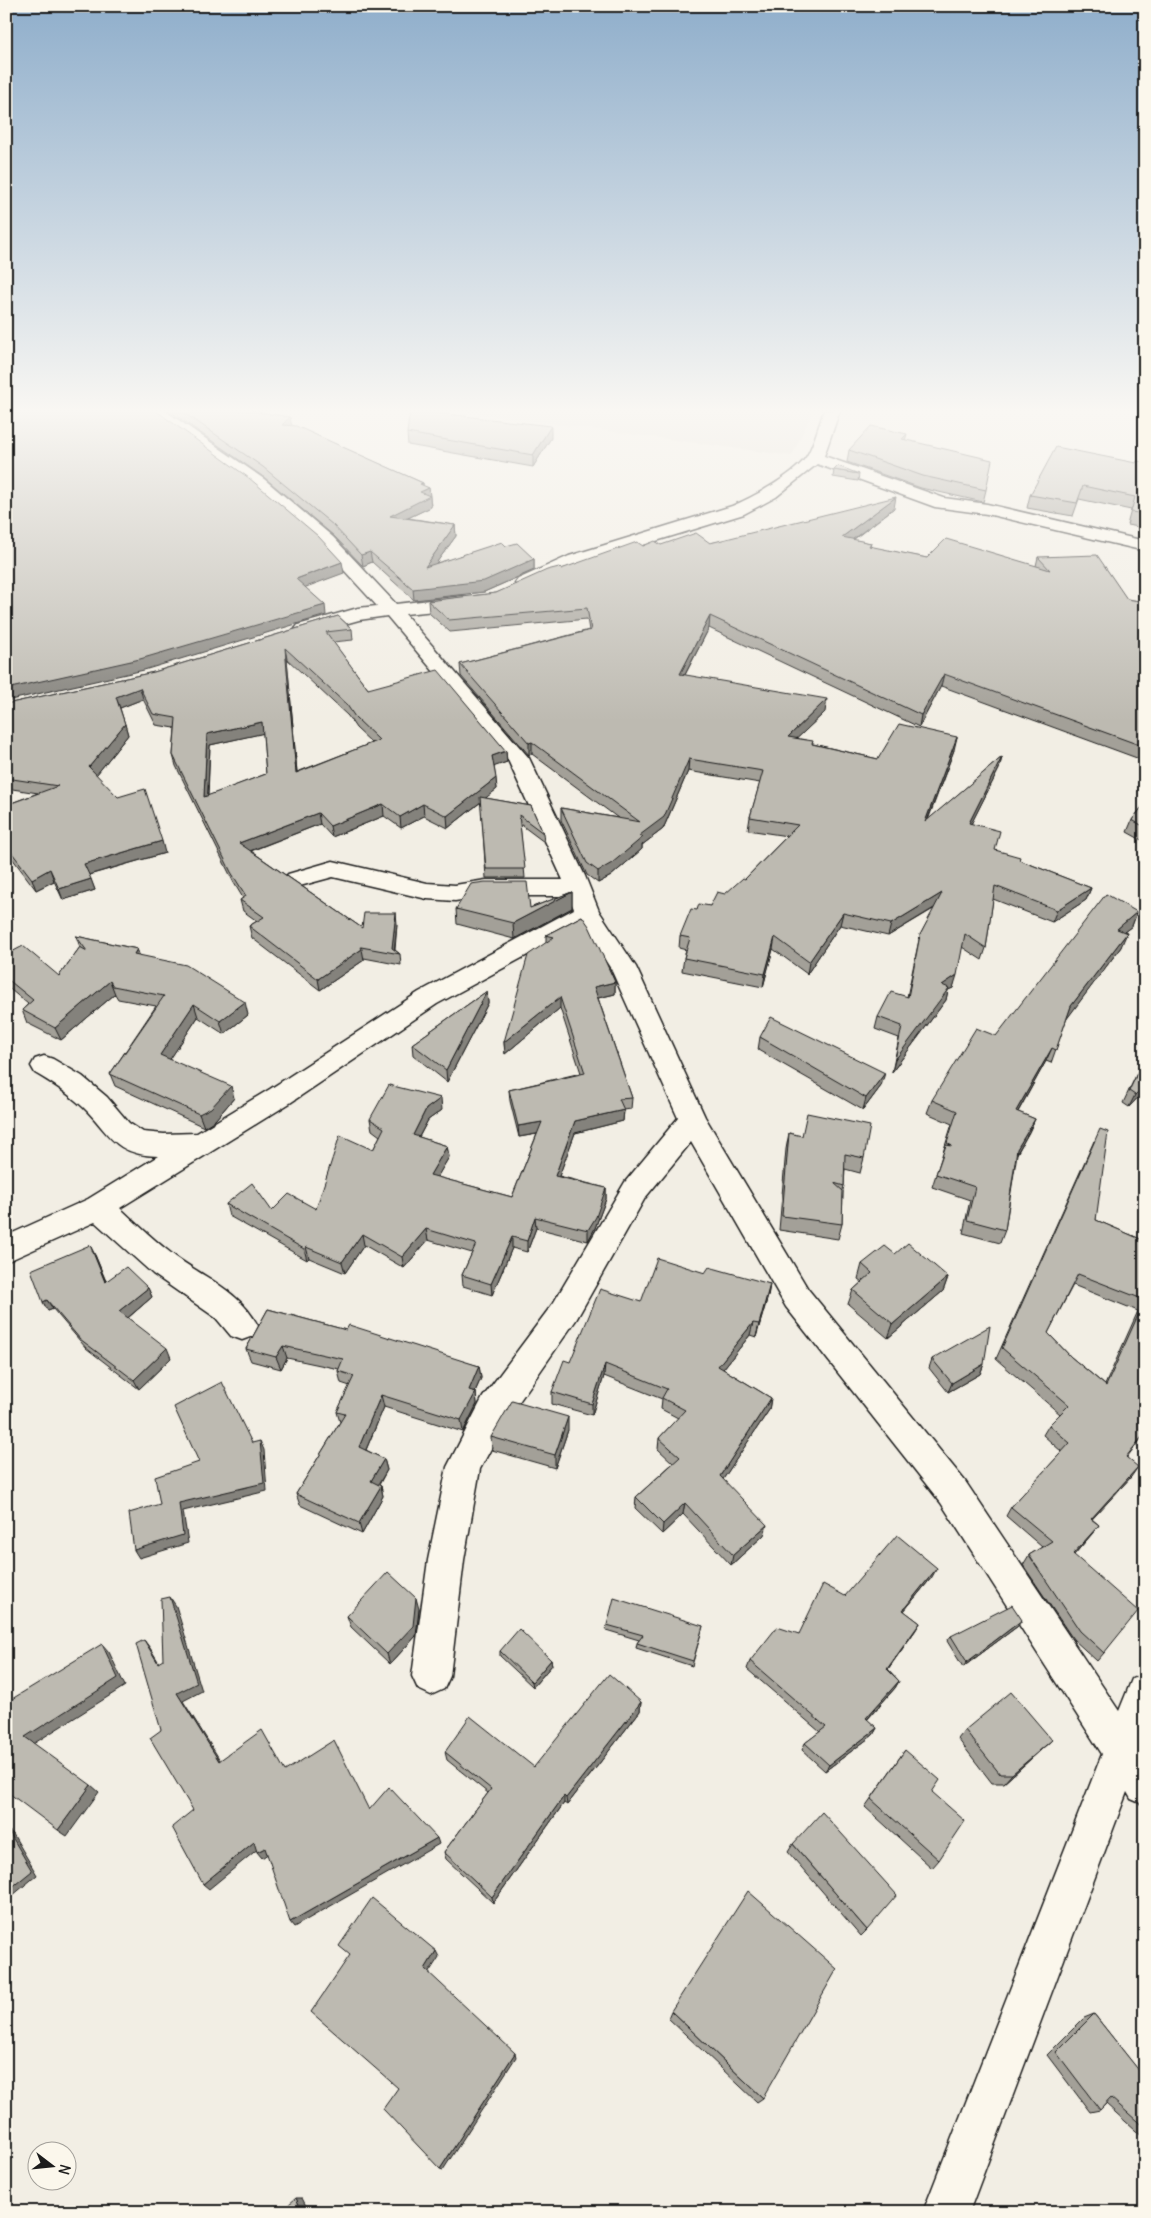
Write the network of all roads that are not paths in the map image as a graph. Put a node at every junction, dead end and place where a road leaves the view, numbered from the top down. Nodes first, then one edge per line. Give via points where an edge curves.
1 (294, 514) edge
2 (726, 514) edge
3 (1006, 514) edge
4 (1145, 546) edge
5 (506, 591) edge
6 (479, 600) edge
7 (392, 611) junction
8 (289, 634) edge
9 (296, 879) dead end
10 (582, 900) junction
11 (44, 1066) dead end
12 (693, 1120) junction
13 (202, 1144) junction
14 (98, 1206) junction
15 (6, 1250) edge
16 (242, 1326) dead end
17 (431, 1676) dead end
18 (1145, 1692) edge
19 (1123, 1750) junction
20 (1145, 1784) edge
21 (946, 2212) edge

1 - 7 street via 327,542
2 - 5 street via 574,560
3 - 4 street
6 - 7 street
7 - 8 street via 358,614
7 - 10 street via 518,758
9 - 10 street via 333,869 428,891 455,893 486,888
10 - 12 street via 623,966
10 - 13 street
11 - 13 street via 69,1079 129,1138 152,1144
12 - 17 street via 635,1190 564,1311 495,1408 464,1467 446,1560
12 - 19 street via 797,1298 954,1492
13 - 14 street
14 - 15 street
14 - 16 street via 164,1265 210,1297 238,1319
18 - 19 street
19 - 20 street
19 - 21 street

